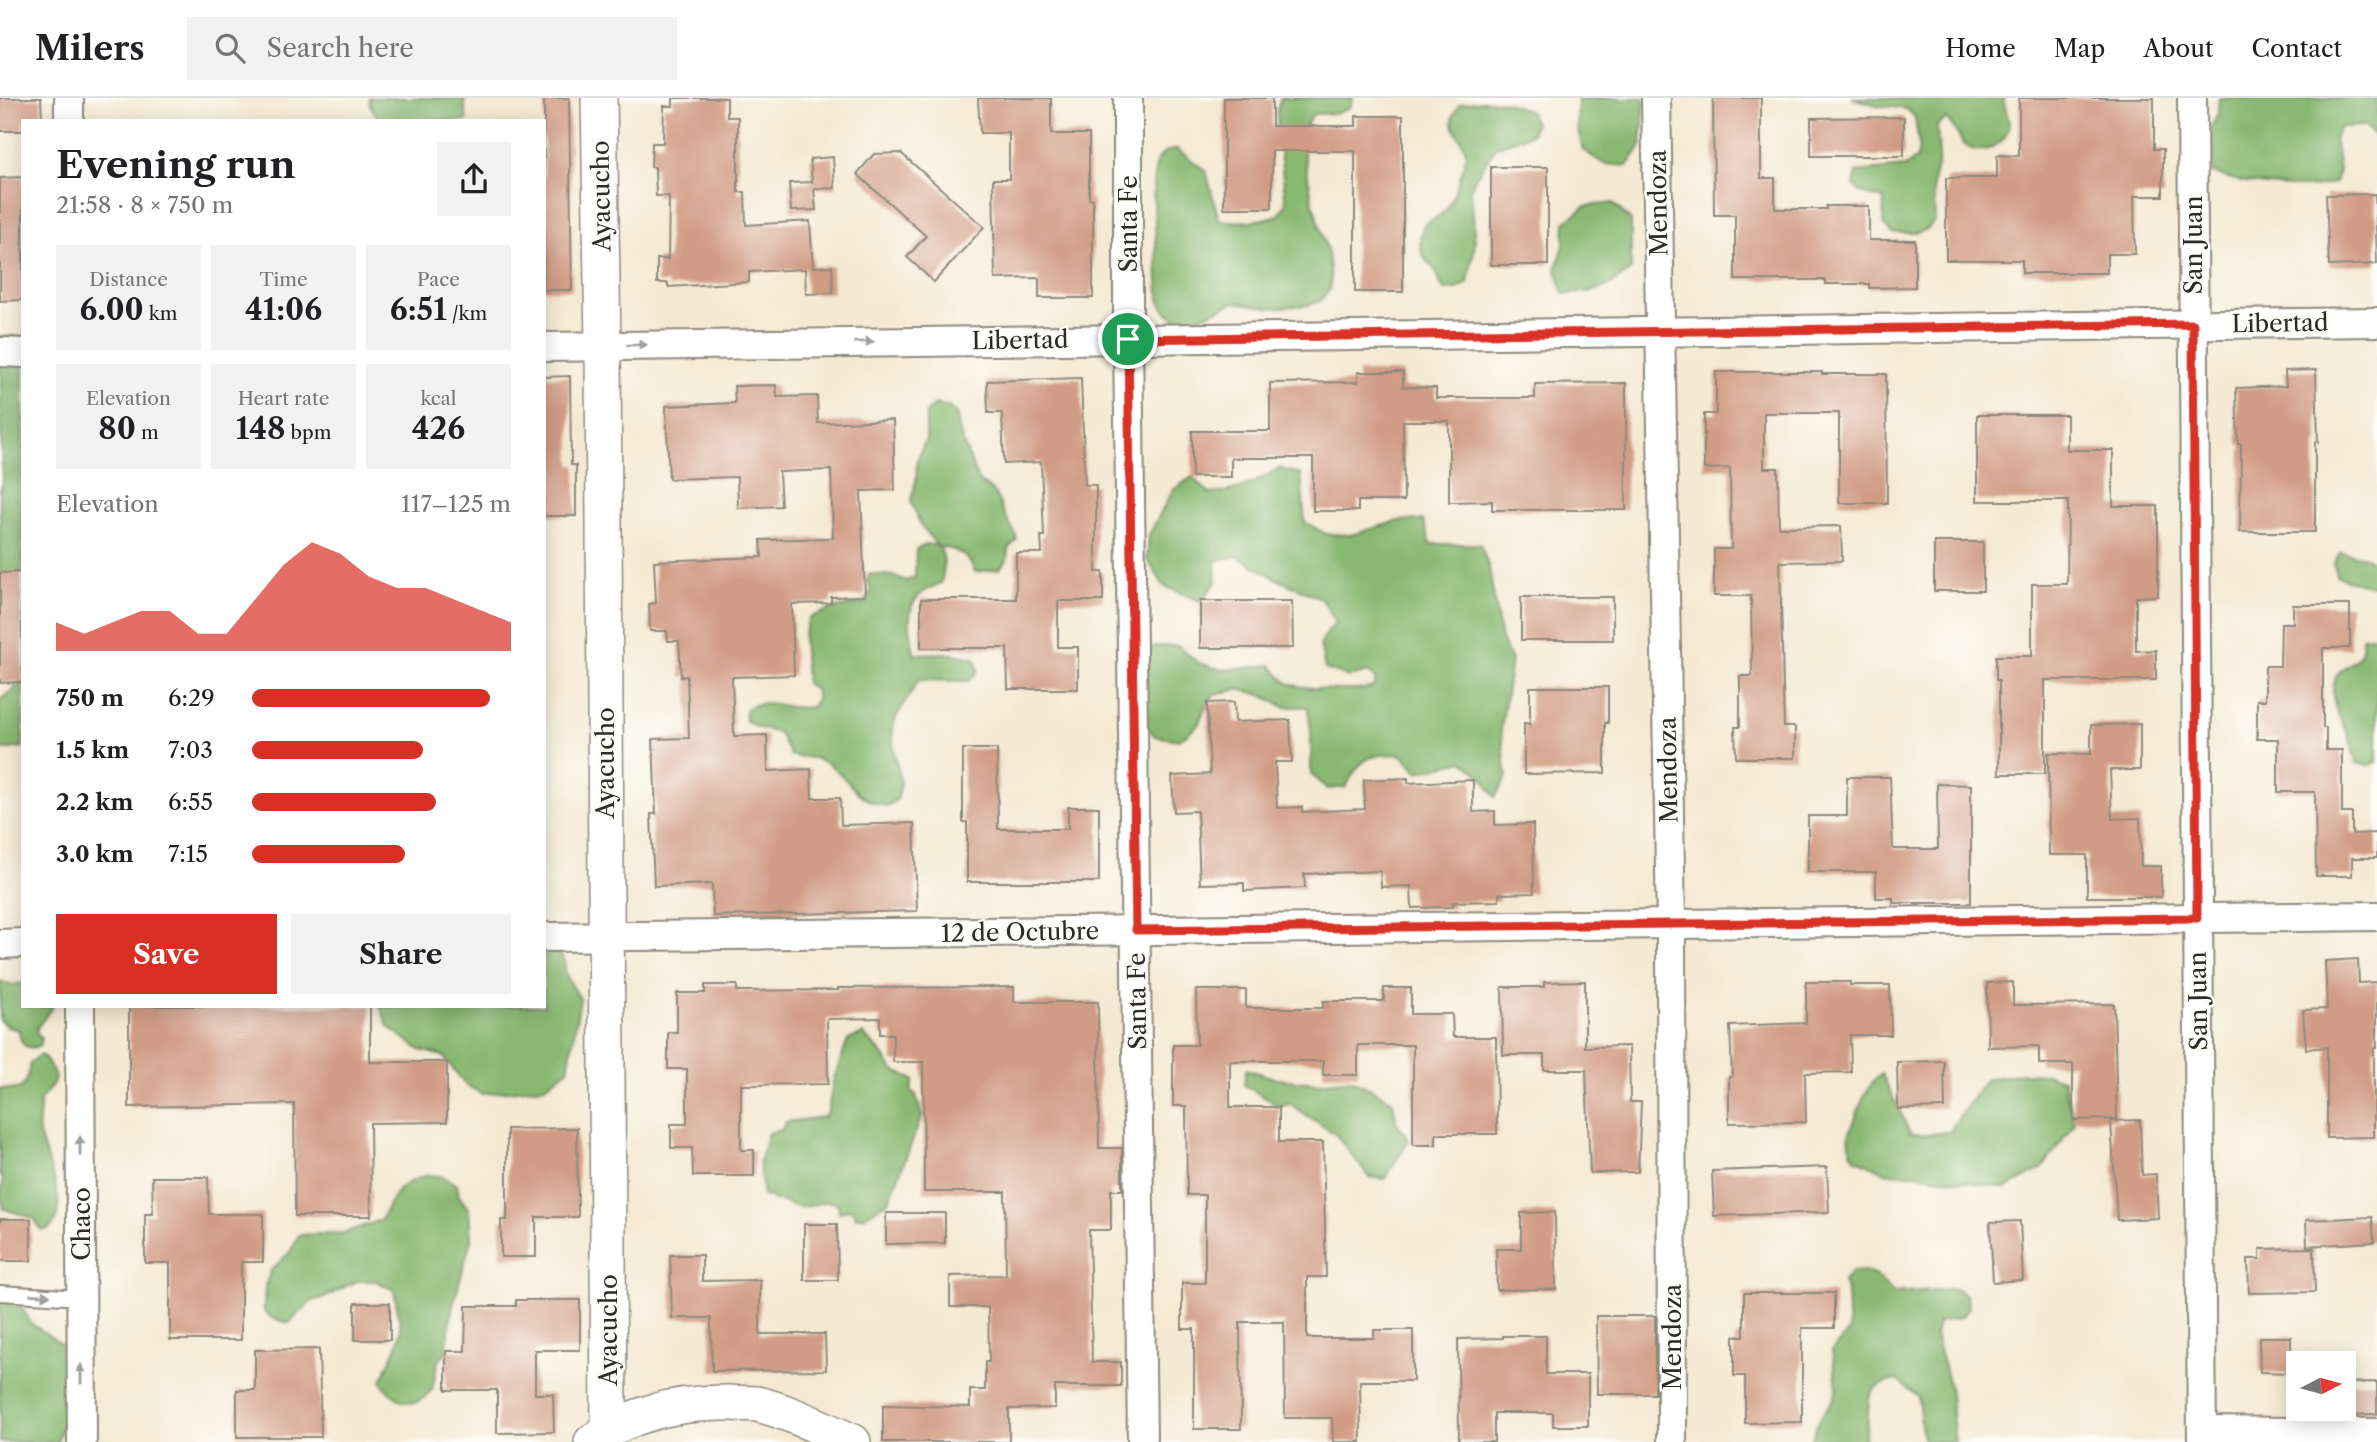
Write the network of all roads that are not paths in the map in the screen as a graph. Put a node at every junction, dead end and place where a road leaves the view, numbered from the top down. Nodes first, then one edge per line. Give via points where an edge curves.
1 (69, 98) edge
2 (599, 98) edge
3 (1128, 98) edge
4 (1656, 98) edge
5 (2192, 98) edge
6 (69, 119) edge
7 (2377, 322) edge
8 (2193, 324) junction
9 (1661, 331) junction
10 (1128, 339) junction
11 (546, 346) edge
12 (603, 346) junction
13 (0, 352) edge
14 (21, 352) edge
15 (2377, 916) edge
16 (2197, 918) junction
17 (1671, 925) junction
18 (1136, 930) junction
19 (606, 936) junction
20 (546, 937) edge
21 (21, 943) edge
22 (0, 944) edge
23 (80, 1008) edge
24 (0, 1293) edge
25 (81, 1298) junction
26 (2377, 1433) edge
27 (600, 1435) edge
28 (2202, 1436) edge
29 (82, 1442) edge
30 (853, 1442) edge
31 (1142, 1442) edge
32 (1672, 1442) edge

1 - 6 street
2 - 12 street, Ayacucho
3 - 10 street, Santa Fe
4 - 9 street, Mendoza
5 - 8 street, San Juan
7 - 8 street, Libertad
8 - 9 street, Libertad
8 - 16 street, San Juan
9 - 10 street, Libertad
9 - 17 street, Mendoza
12 -> 10 street, Libertad
10 - 18 street, Santa Fe
11 - 12 street, Libertad
12 - 19 street, Ayacucho
13 - 14 street
15 - 16 street, 12 de Octubre
16 - 17 street, 12 de Octubre
16 - 28 street, San Juan
17 - 18 street, 12 de Octubre
17 - 32 street, Mendoza
18 - 19 street, 12 de Octubre
18 - 31 street, Santa Fe
19 - 20 street, 12 de Octubre
19 - 27 street, Ayacucho
21 - 22 street
25 -> 23 street, Chaco
24 -> 25 lane
29 -> 25 street, Chaco
26 - 28 street
27 - 30 street via 654,1410 701,1403 756,1404

